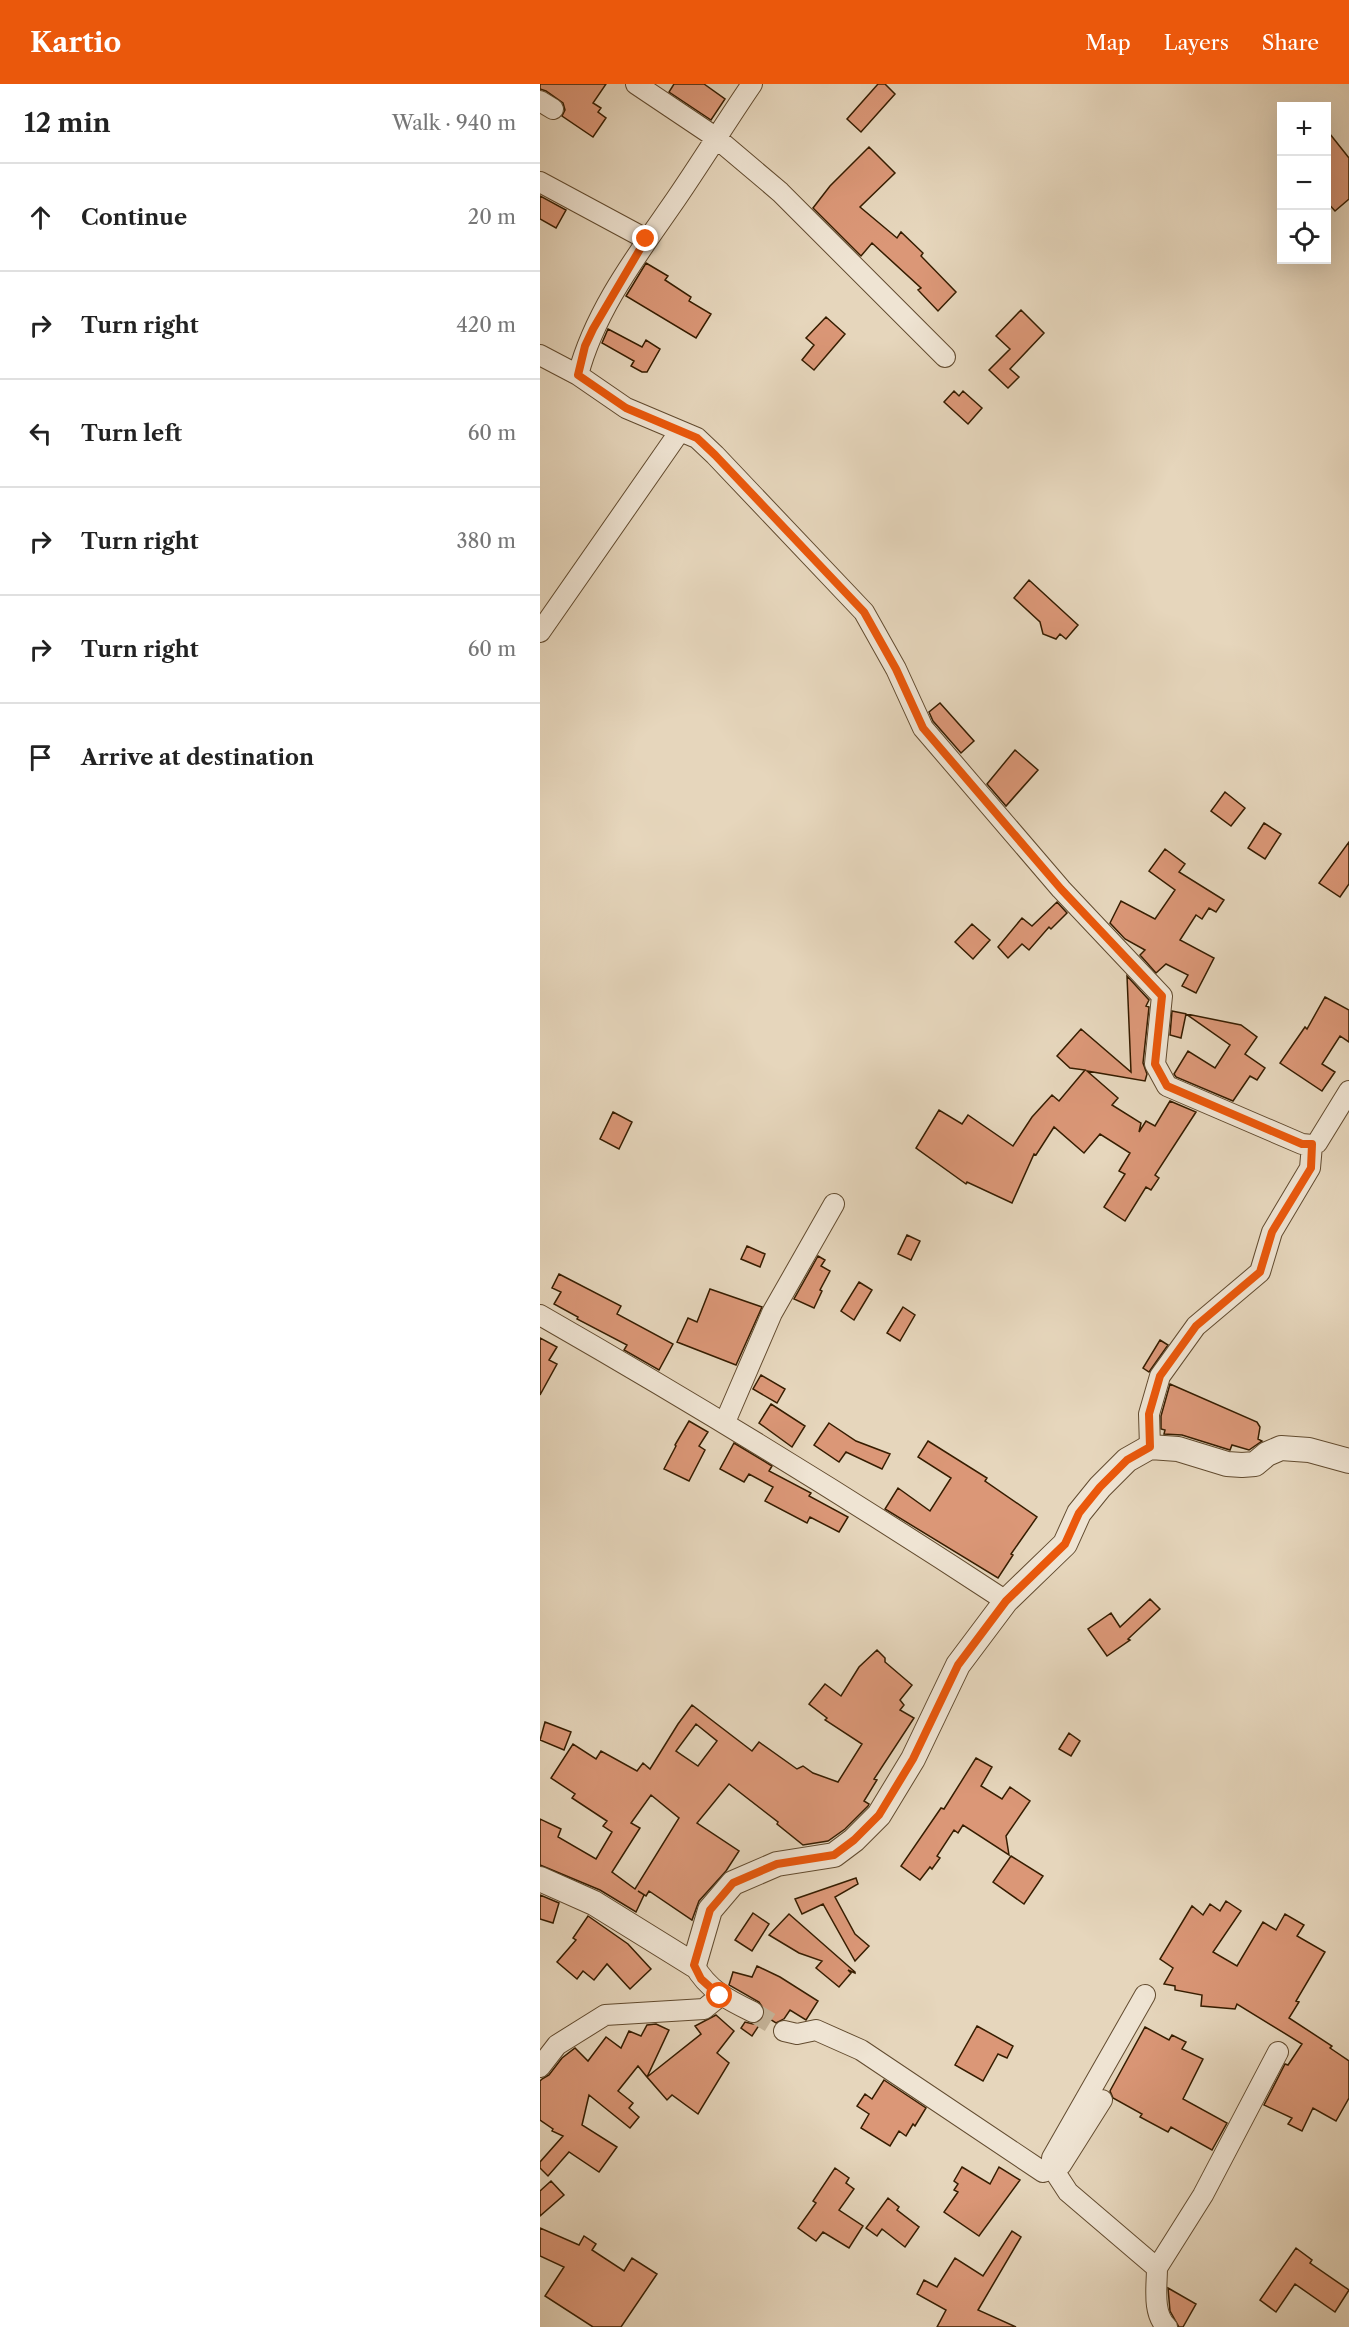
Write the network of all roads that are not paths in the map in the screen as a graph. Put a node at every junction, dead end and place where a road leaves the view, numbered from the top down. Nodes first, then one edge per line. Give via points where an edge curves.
1 (636, 84) edge
2 (752, 84) edge
3 (715, 137) junction
4 (540, 182) edge
5 (646, 239) junction
6 (540, 355) edge
7 (945, 357) dead end
8 (578, 375) junction
9 (680, 431) junction
10 (540, 632) edge
11 (1349, 1091) edge
12 (1312, 1144) junction
13 (834, 1204) dead end
14 (540, 1315) edge
15 (725, 1422) junction
16 (1150, 1447) junction
17 (1349, 1461) edge
18 (1006, 1601) junction
19 (540, 1879) edge
20 (694, 1965) junction
21 (1145, 1995) dead end
22 (720, 1996) junction
23 (753, 2012) tunnel mouth
24 (784, 2031) tunnel mouth
25 (1278, 2052) dead end
26 (540, 2067) edge
27 (1102, 2100) dead end
28 (1053, 2169) junction
29 (1157, 2268) junction
30 (1167, 2327) edge

1 - 3 street
2 - 3 street
3 - 5 street
3 - 7 street via 808,218
4 - 5 street
5 - 8 street via 593,329
6 - 8 street
8 - 9 street via 626,408
9 - 10 street
9 - 12 street via 697,438 715,455 864,612 923,728 1061,889 1162,996 1155,1064 1167,1086 1302,1144
11 - 12 street via 1317,1143
12 - 16 street via 1311,1168 1272,1232 1260,1272 1196,1326 1160,1376 1149,1414
13 - 15 street via 772,1313
14 - 15 street
15 - 18 street
16 - 17 street via 1178,1449 1227,1464 1255,1464 1281,1448 1309,1450
16 - 18 street via 1127,1460 1100,1487 1079,1513 1065,1544
18 - 20 street via 958,1665 913,1759 879,1815 834,1855 777,1864 733,1883 710,1910
19 - 20 street via 594,1903
20 - 22 street via 701,1979
21 - 28 street via 1052,2158
22 - 23 street
22 - 26 street via 704,2009 605,2015 557,2045
24 - 28 street via 798,2034 816,2030 861,2050 1043,2172
25 - 29 street via 1203,2195
27 - 28 street via 1061,2165
28 - 29 street via 1068,2192
29 - 30 street via 1157,2309

